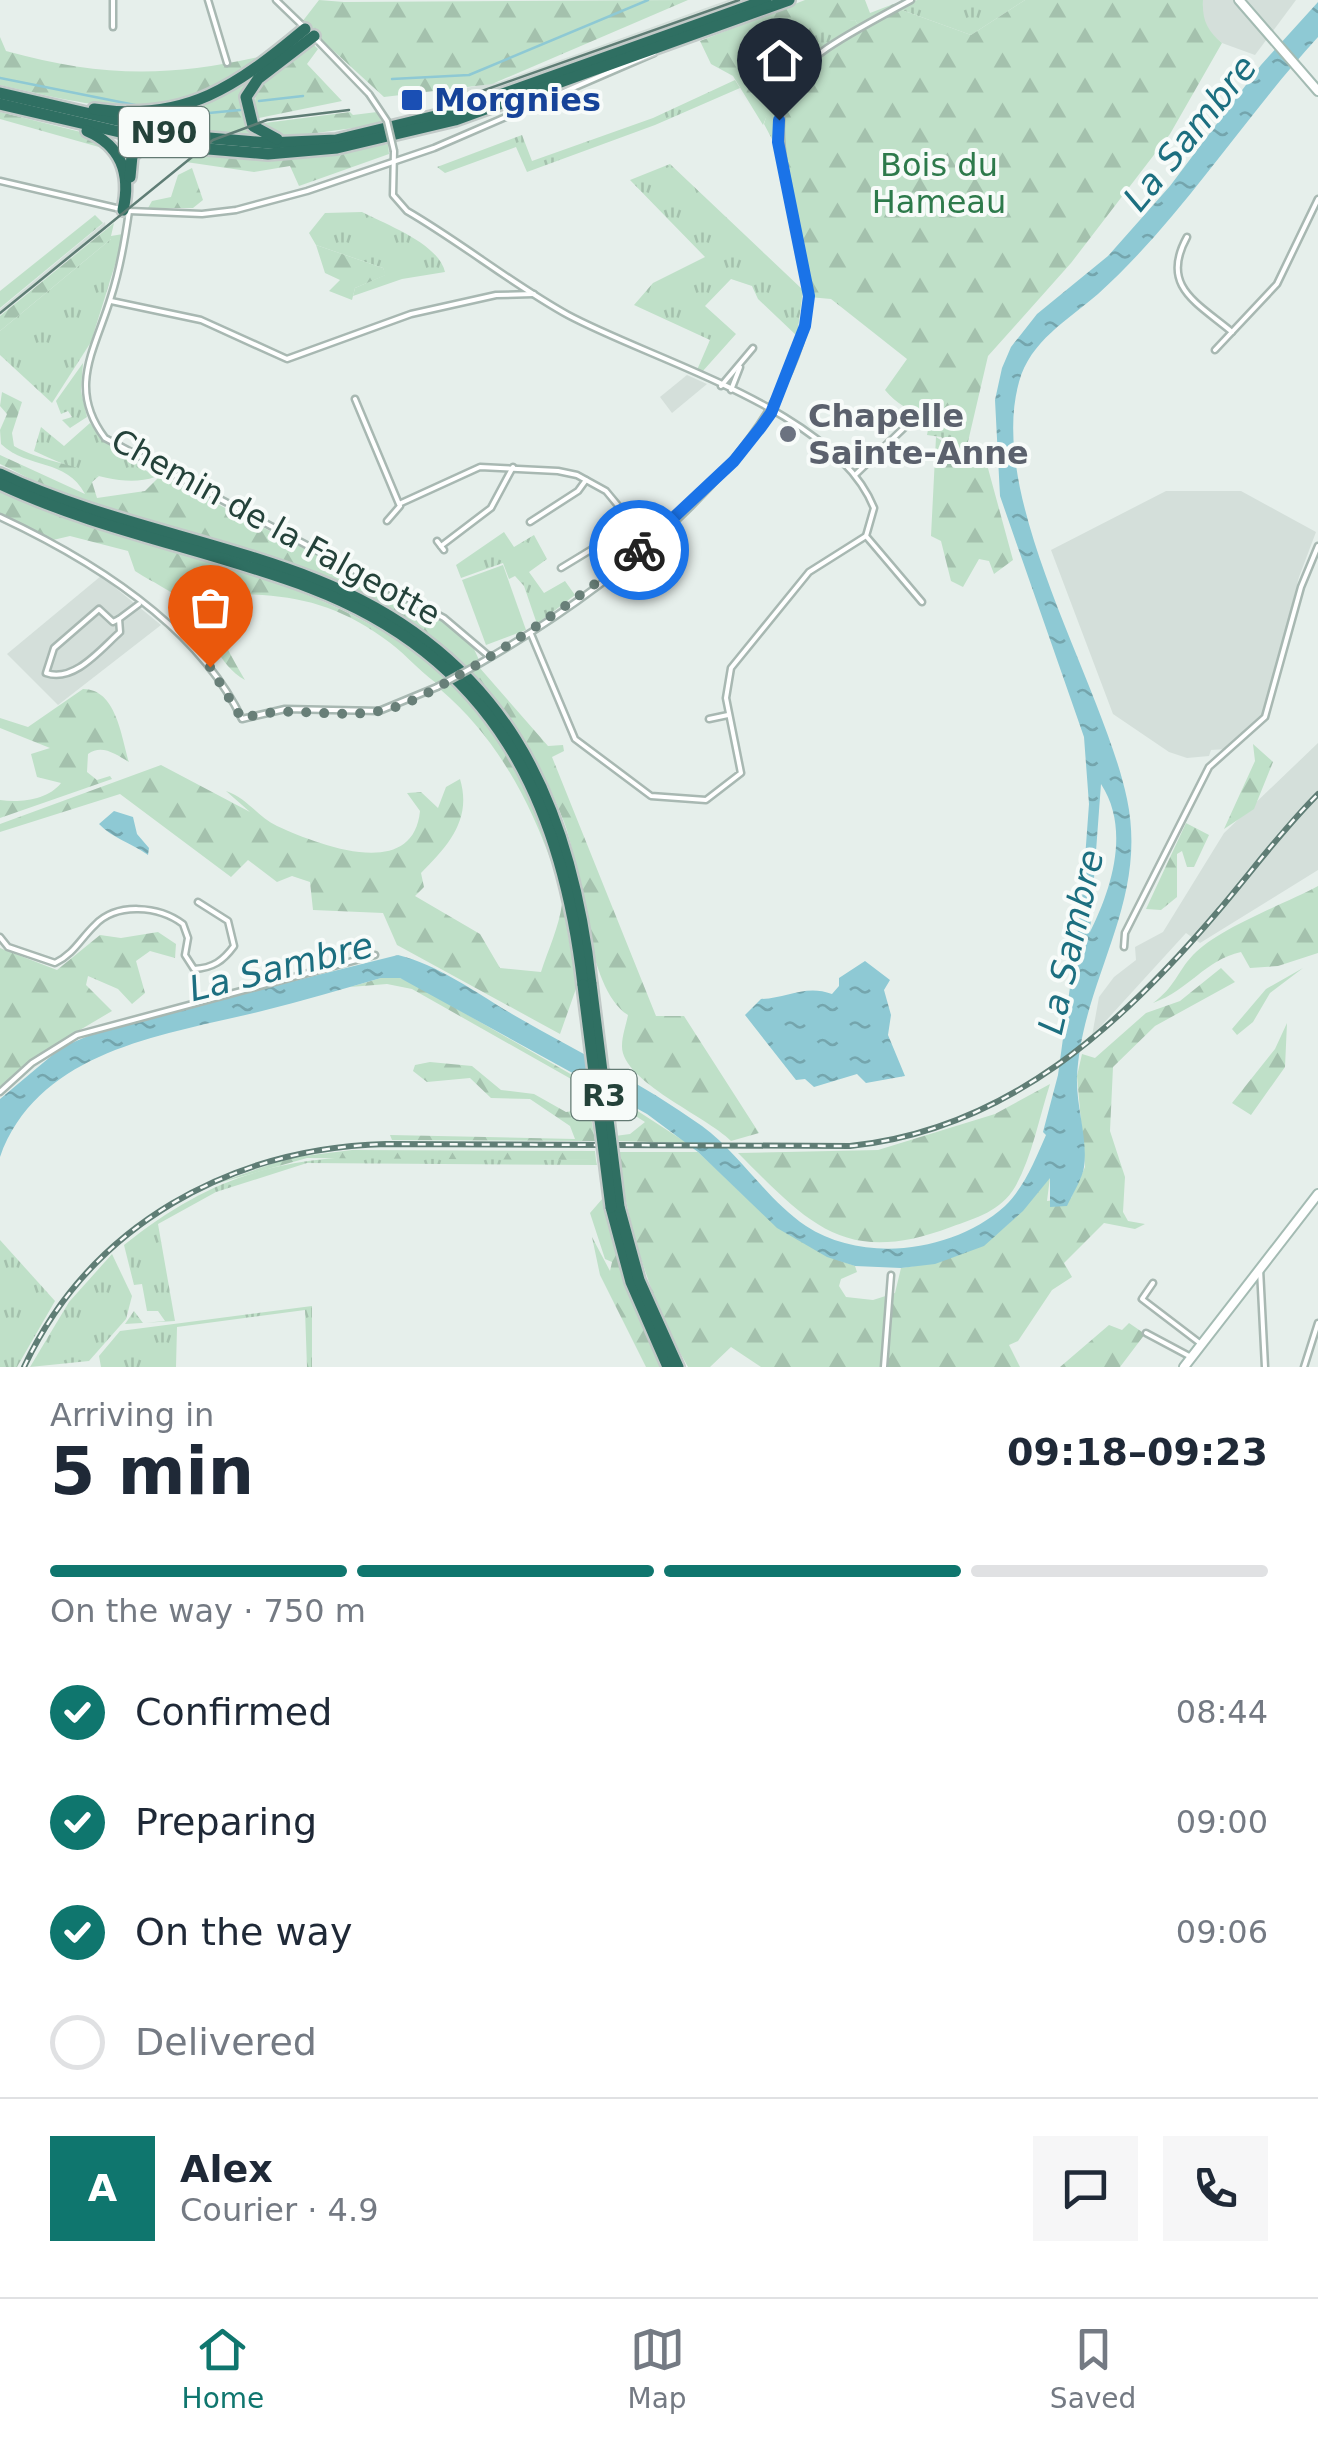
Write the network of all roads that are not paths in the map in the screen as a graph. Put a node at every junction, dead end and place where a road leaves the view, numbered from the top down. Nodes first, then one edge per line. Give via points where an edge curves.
1 (113, 0) edge
2 (208, 0) edge
3 (276, 0) edge
4 (766, 0) edge
5 (790, 0) edge
6 (911, 0) edge
7 (1239, 0) edge
8 (113, 28) dead end
9 (310, 33) junction
10 (655, 46) junction
11 (227, 63) dead end
12 (1318, 91) edge
13 (0, 92) edge
14 (31, 100) junction
15 (0, 104) edge
16 (66, 120) junction
17 (150, 140) junction
18 (300, 143) junction
19 (394, 155) junction
20 (0, 182) edge
21 (1318, 199) edge
22 (126, 211) junction
23 (1187, 237) dead end
24 (534, 294) junction
25 (110, 301) junction
26 (1232, 332) junction
27 (753, 348) dead end
28 (1214, 350) dead end
29 (742, 362) junction
30 (721, 386) junction
31 (731, 390) junction
32 (355, 398) dead end
33 (772, 409) junction
34 (909, 422) dead end
35 (514, 466) junction
36 (0, 474) edge
37 (854, 476) junction
38 (586, 480) junction
39 (0, 484) edge
40 (401, 505) junction
41 (0, 518) edge
42 (631, 518) junction
43 (388, 521) dead end
44 (530, 522) dead end
45 (866, 536) junction
46 (649, 542) junction
47 (440, 546) dead end
48 (1318, 546) edge
49 (561, 568) dead end
50 (922, 602) dead end
51 (140, 603) junction
52 (119, 619) junction
53 (530, 634) junction
54 (490, 657) junction
55 (730, 715) junction
56 (708, 719) dead end
57 (198, 902) dead end
58 (0, 937) edge
59 (1124, 947) dead end
60 (376, 955) dead end
61 (587, 985) junction
62 (0, 1092) edge
63 (1318, 1194) edge
64 (615, 1207) junction
65 (1260, 1269) junction
66 (891, 1275) dead end
67 (1153, 1283) dead end
68 (1318, 1323) edge
69 (1146, 1333) dead end
70 (1201, 1344) junction
71 (1191, 1357) junction
72 (668, 1367) edge
73 (678, 1367) edge
74 (884, 1367) edge
75 (1184, 1367) edge
76 (1265, 1367) edge
77 (1304, 1367) edge

1 - 8 street
2 - 11 street
3 - 9 street
4 - 10 highway, N90
5 - 10 highway, N90
6 - 33 street via 804,64 781,110 778,142 809,307
7 - 12 main road
9 - 14 highway via 225,89 172,110 120,113
9 - 18 highway via 246,98 256,130
9 - 19 street, bridge via 369,94 387,121
10 - 17 highway, N90 via 455,120 372,142 268,154
10 - 18 highway, N90 via 414,123
10 - 19 street via 607,74 434,148
13 - 14 highway, N90
14 - 18 highway, N90 via 186,136
15 - 16 highway, N90
16 - 17 highway, N90
16 - 22 highway via 102,137 117,153 126,172
17 - 22 highway via 132,156
19 - 22 street via 264,204 202,214
19 - 24 street via 393,195
20 - 22 street
21 - 26 street via 1283,276
22 - 25 street, Chemin de la Falgeotte
23 - 26 street via 1175,259 1178,282
24 - 25 street via 496,295 411,314 287,359 201,320
24 - 30 street
25 - 54 street, Chemin de la Falgeotte via 83,381 86,406 105,438 444,618
26 - 28 street
27 - 29 street
29 - 30 street
29 - 31 street
30 - 31 street
31 - 33 street
32 - 40 street
33 - 37 street
33 - 46 street via 734,461
34 - 37 street
35 - 38 street
35 - 40 street via 464,471
35 - 47 street via 491,508
36 - 61 highway, R3 via 124,522 314,579 384,613 448,660 519,744 555,813 577,885
37 - 45 street via 874,508
38 - 42 street
38 - 44 street
39 - 61 highway, R3 via 85,519 310,588 379,620 442,668 502,736 547,817
40 - 43 street
41 - 51 street via 86,562
42 - 46 street
42 - 49 street
45 - 50 street
45 - 55 street via 809,572 738,655 726,682
46 - 53 street
48 - 59 street via 1265,717 1208,767
51 - 52 street
51 - 54 street, bridge via 210,667 242,719 286,709 380,711
52 - 52 street via 120,632 75,670 46,673 54,648 99,609 113,622
53 - 54 street
53 - 55 street via 578,742 652,796 706,800 741,773
55 - 56 street
57 - 58 street via 228,922 234,946 207,968 188,963 183,924 135,908 100,920 56,963 8,947
60 - 62 street via 78,1035
61 - 64 highway, R3, bridge
63 - 65 main road
64 - 72 highway, R3 via 631,1282
64 - 73 highway, R3
65 - 70 main road
65 - 76 street
66 - 74 street
67 - 70 street via 1142,1299
68 - 77 street
69 - 71 street
70 - 71 main road
71 - 75 main road

